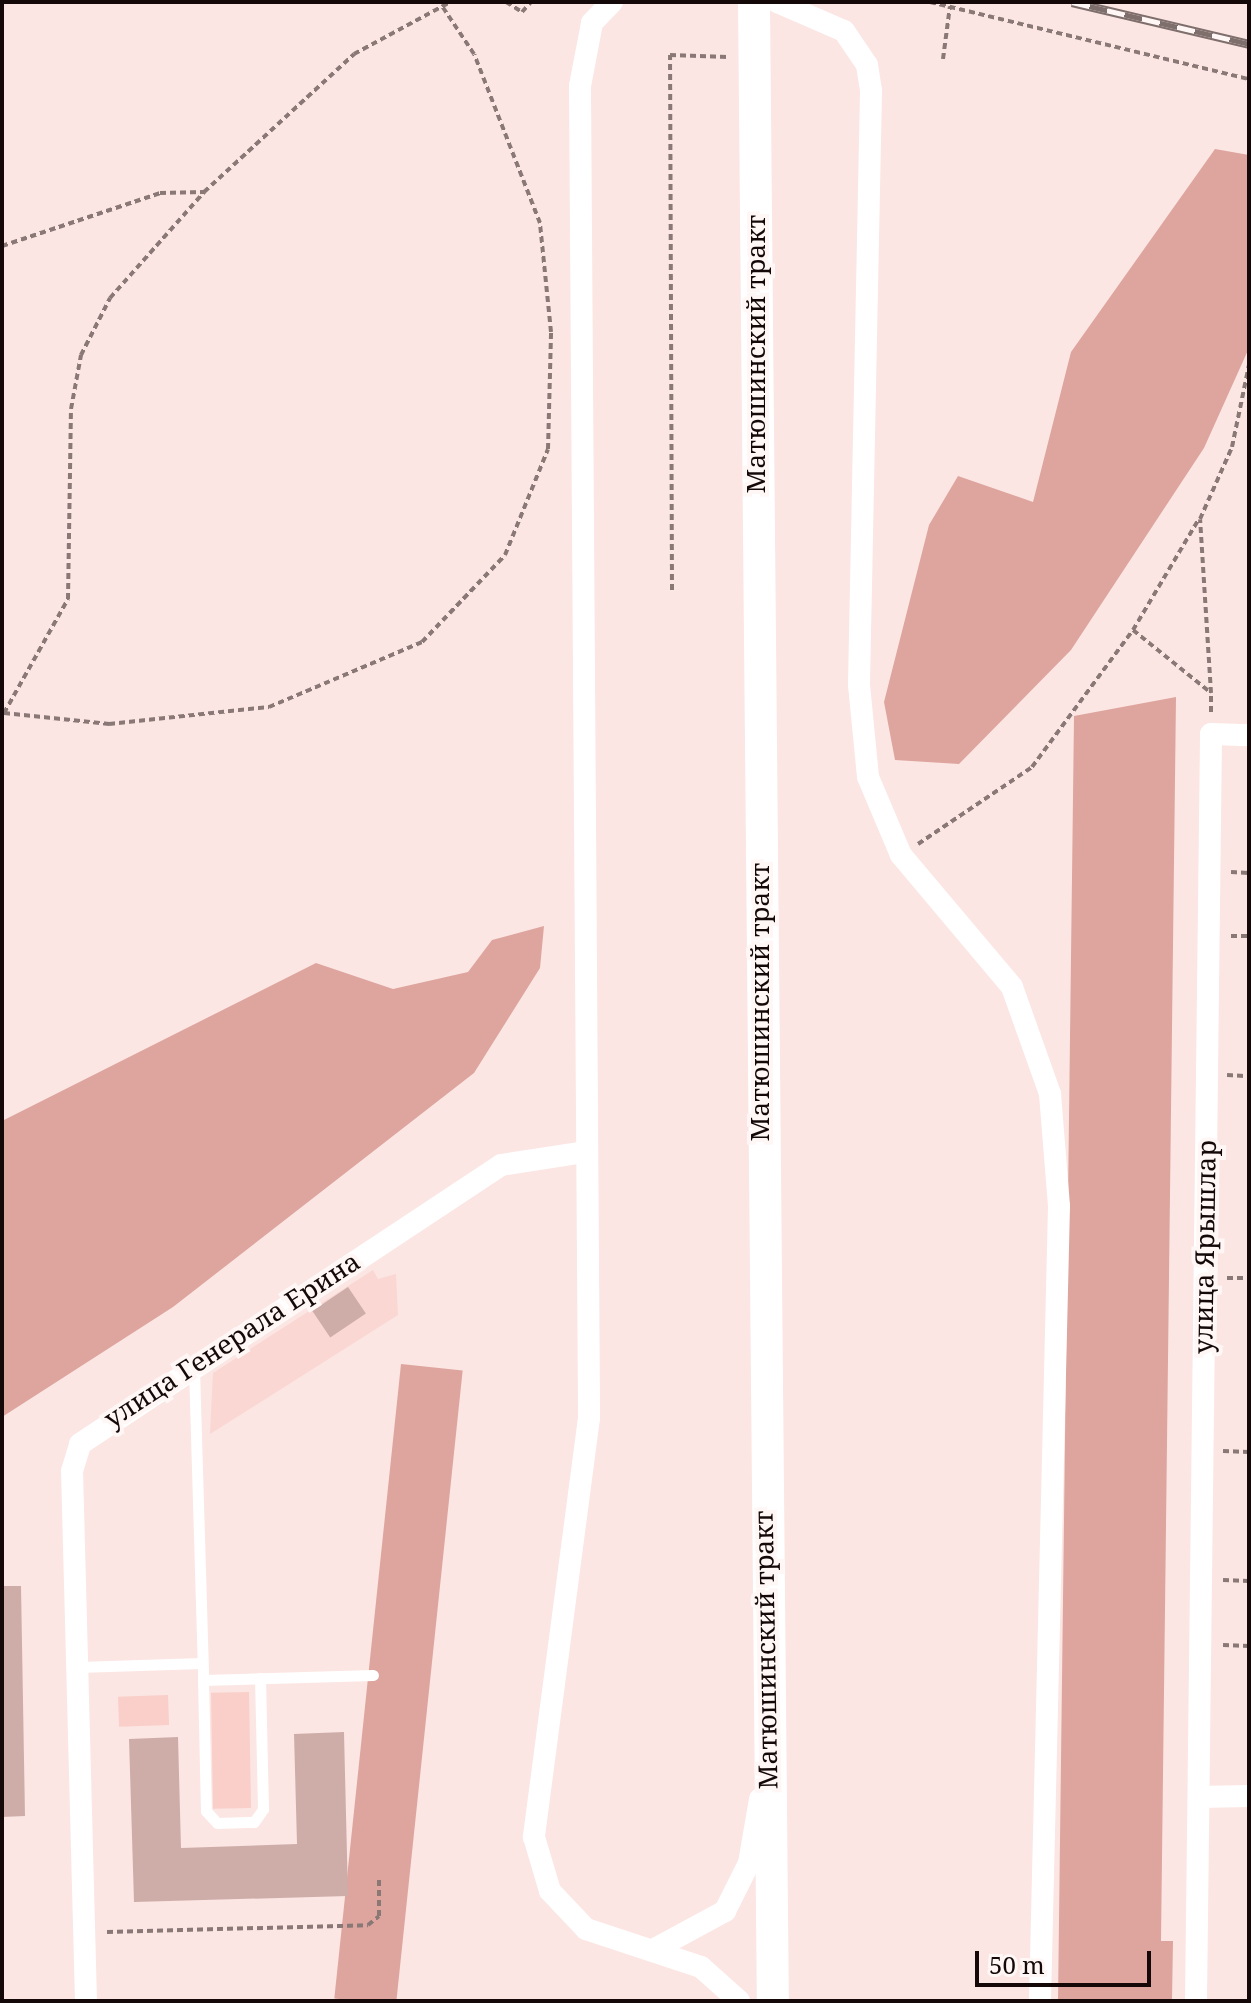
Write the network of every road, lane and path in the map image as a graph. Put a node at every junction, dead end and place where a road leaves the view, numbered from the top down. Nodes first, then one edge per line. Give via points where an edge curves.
1 (450, 2) edge
2 (506, 2) edge
3 (531, 2) edge
4 (612, 2) edge
5 (754, 2) edge
6 (777, 2) edge
7 (930, 2) edge
8 (950, 5) junction
9 (442, 6) junction
10 (755, 52) junction
11 (943, 59) dead end
12 (1249, 79) edge
13 (204, 192) junction
14 (2, 246) edge
15 (1249, 365) edge
16 (1200, 519) junction
17 (672, 590) dead end
18 (1133, 630) junction
19 (3, 713) edge
20 (1249, 735) edge
21 (901, 855) junction
22 (585, 1152) junction
23 (194, 1364) junction
24 (202, 1663) junction
25 (78, 1667) junction
26 (373, 1675) dead end
27 (260, 1678) junction
28 (203, 1680) junction
29 (767, 1755) junction
30 (1249, 1796) edge
31 (1199, 1797) junction
32 (379, 1878) dead end
33 (85, 1933) junction
34 (655, 1949) junction
35 (86, 2001) edge
36 (739, 2001) edge
37 (773, 2001) edge
38 (1040, 2001) edge
39 (1196, 2001) edge

1 - 9 path
2 - 3 path via 522,12
4 - 22 street via 592,23 580,86
5 - 10 main road, Матюшинский тракт
6 - 21 street via 844,31 867,65 871,91 860,737 876,801
7 - 8 path
8 - 11 path
8 - 12 path
9 - 13 path via 354,54
9 - 19 path via 474,54 540,223 551,332 548,449 505,555 422,642 269,707 109,724
10 - 17 path via 670,55
10 - 29 main road, Матюшинский тракт
13 - 14 path via 160,193
13 - 19 path via 110,298 81,355 66,473 68,599 31,677
15 - 16 path via 1232,447
16 - 18 path
16 - 18 path via 1211,693
18 - 21 path via 1032,767
20 - 31 street, улица Ярышлар via 1211,734
21 - 38 street via 1012,987 1050,1094 1059,1206
22 - 23 street, улица Генерала Ерина via 501,1165
22 - 34 street via 589,1418 534,1837 539,1868 565,1911 608,1941
23 - 24 lane
23 - 25 street, улица Генерала Ерина via 94,1429 76,1454
24 - 25 lane
24 - 28 lane
25 - 33 street, улица Генерала Ерина
26 - 27 lane
27 - 28 lane
27 - 28 lane via 263,1809 254,1822 217,1823 206,1811
29 - 34 street via 739,1890 710,1925
29 - 37 main road, Матюшинский тракт
30 - 31 street
31 - 39 street, улица Ярышлар
32 - 33 path via 379,1916 368,1925
33 - 35 street, улица Генерала Ерина
34 - 36 street via 701,1967

